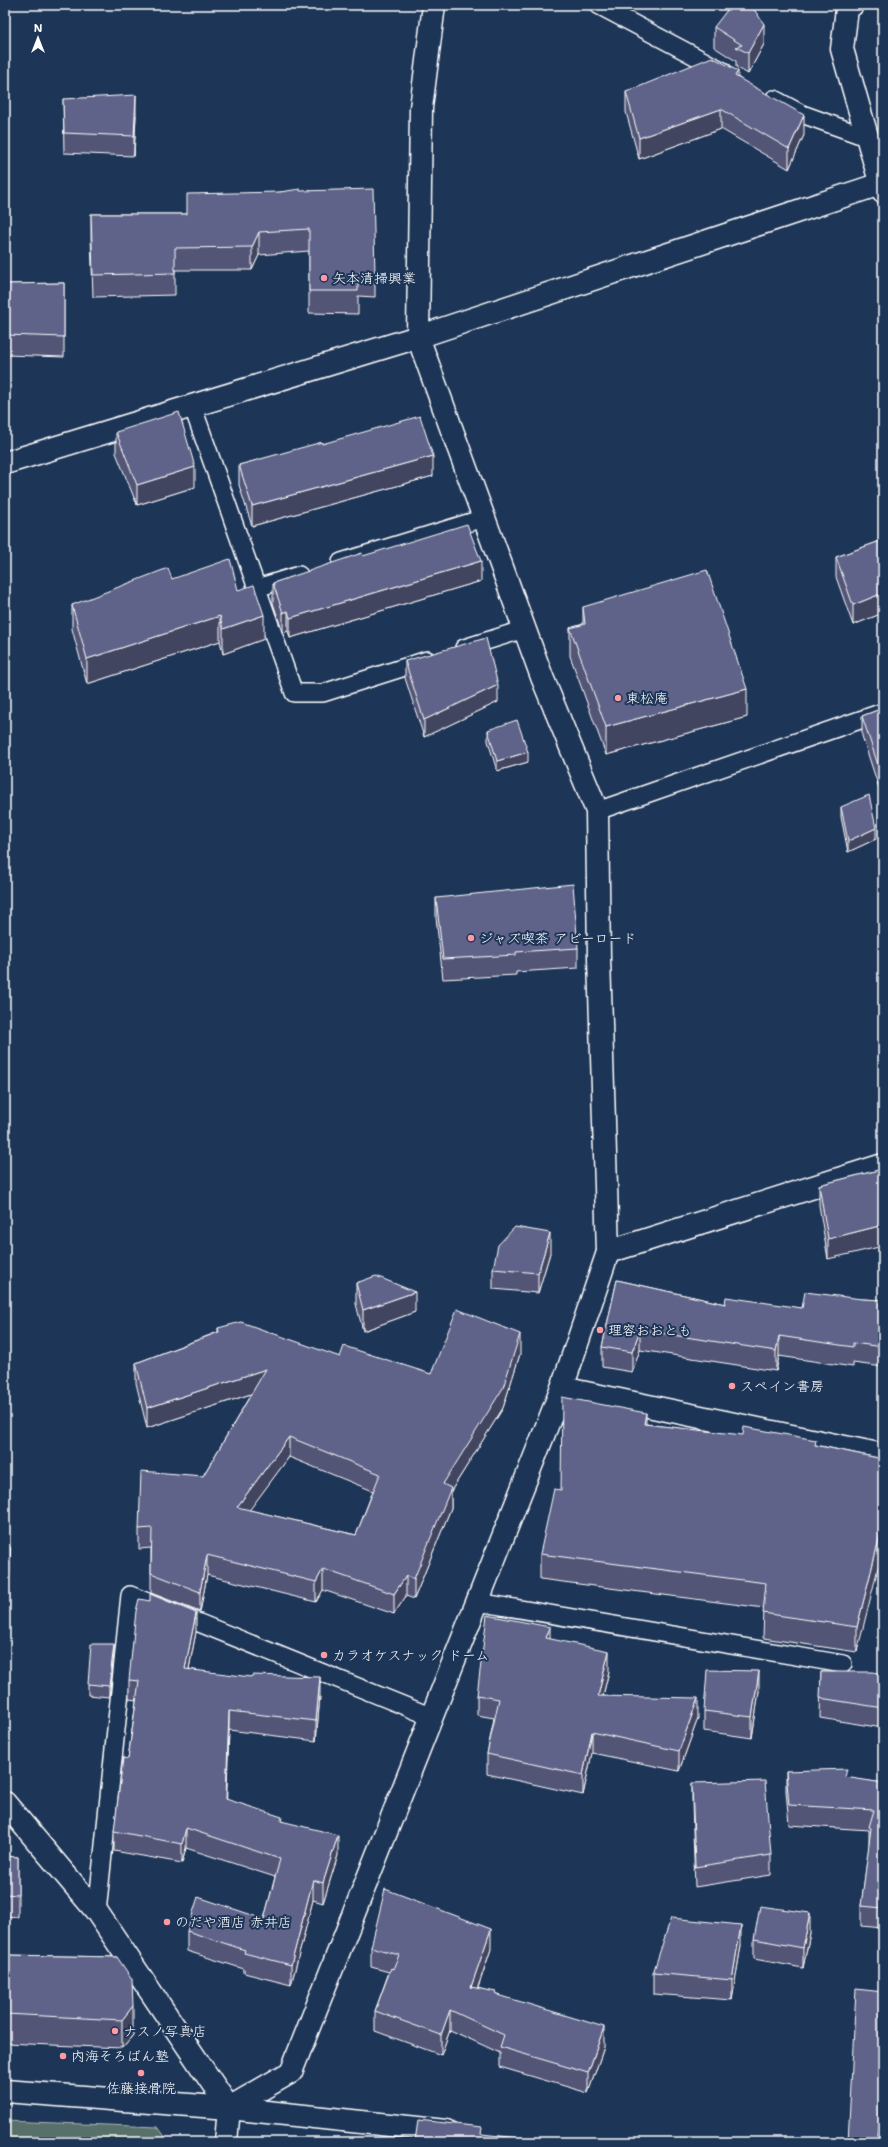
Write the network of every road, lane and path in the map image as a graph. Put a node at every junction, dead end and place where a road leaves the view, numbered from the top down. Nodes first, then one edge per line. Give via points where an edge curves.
1 (434, 5) edge
2 (598, 5) edge
3 (852, 5) edge
4 (739, 80) edge
5 (760, 91) edge
6 (866, 137) junction
7 (882, 187) edge
8 (418, 337) junction
9 (192, 405) junction
10 (5, 463) edge
11 (484, 518) junction
12 (257, 588) junction
13 (525, 629) junction
14 (883, 712) edge
15 (597, 811) junction
16 (883, 1165) edge
17 (608, 1252) junction
18 (562, 1388) junction
19 (883, 1456) edge
20 (478, 1602) junction
21 (843, 1664) dead end
22 (432, 1717) junction
23 (5, 1803) edge
24 (96, 1912) junction
25 (5, 2091) edge
26 (229, 2108) junction
27 (464, 2133) edge
28 (226, 2142) edge

1 - 8 street via 421,108
2 - 4 lane
3 - 6 street via 847,9 842,49
5 - 6 lane via 802,114
6 - 7 street
7 - 8 street
8 - 9 street
8 - 11 street
9 - 10 street
9 - 12 lane
11 - 12 lane
11 - 13 street
12 - 13 lane via 294,693 322,693
13 - 15 street
14 - 15 lane
15 - 17 street
16 - 17 street
17 - 18 street
18 - 19 street
18 - 20 street
20 - 21 lane
20 - 22 street
22 - 24 lane via 130,1595
22 - 26 street via 291,2072
23 - 24 street
24 - 26 street
25 - 26 street
26 - 27 street
26 - 28 street

